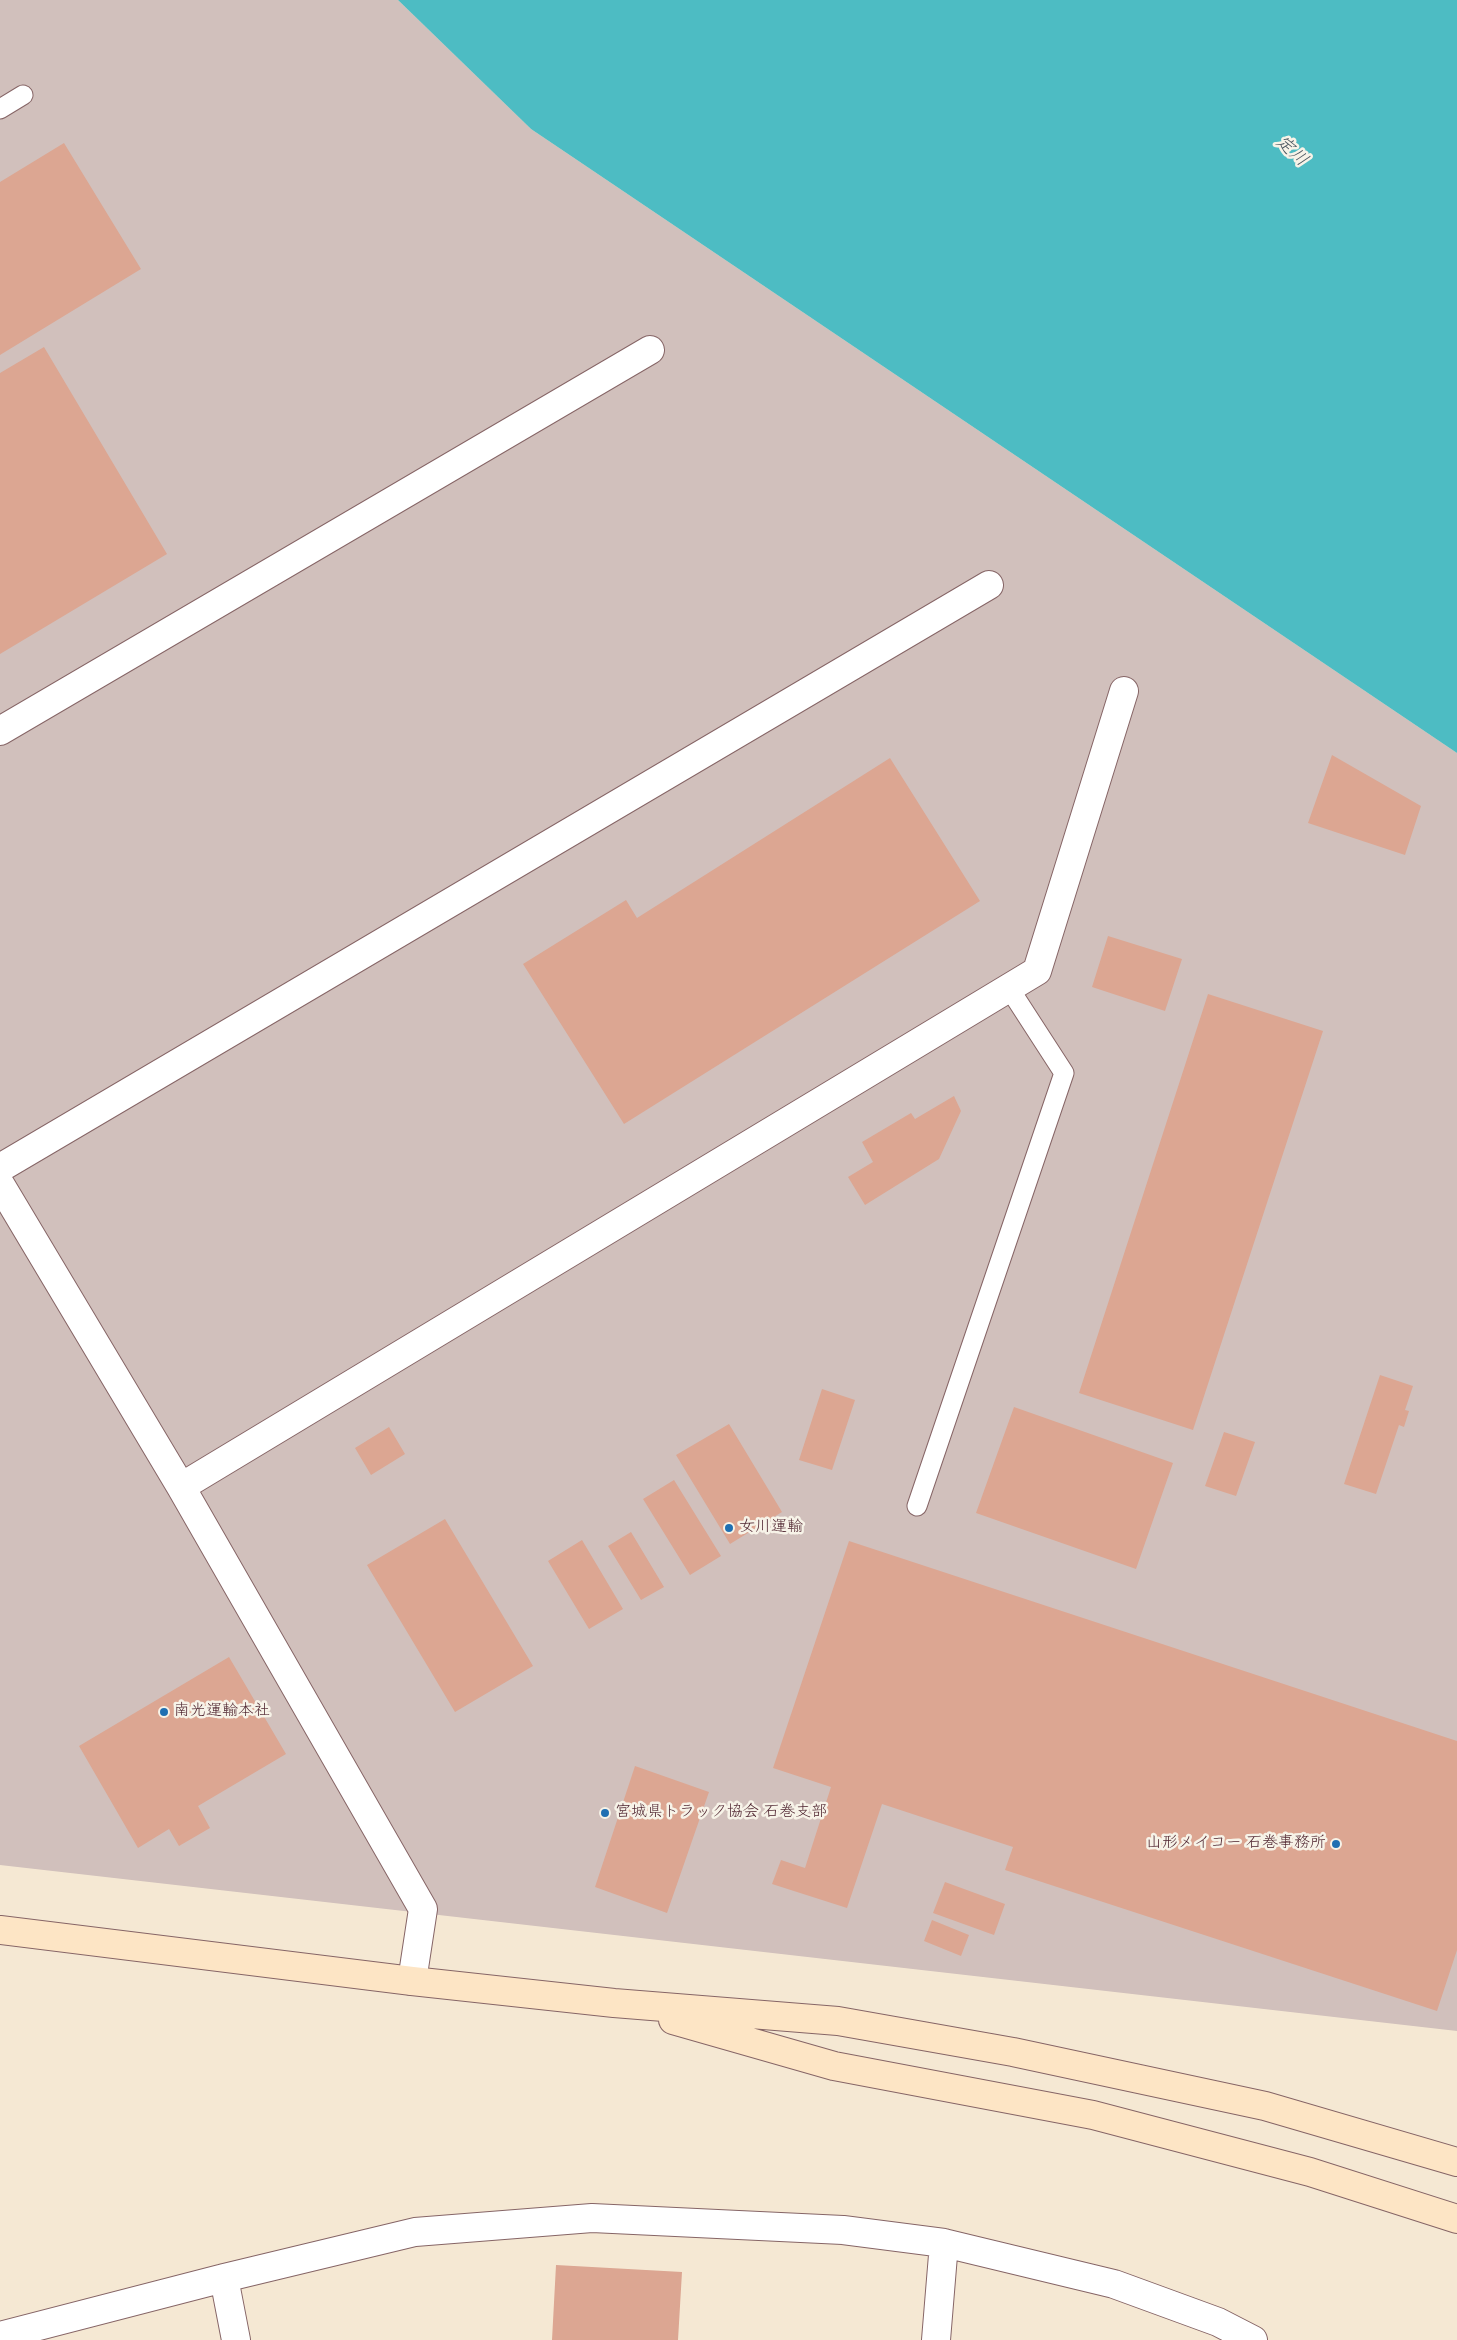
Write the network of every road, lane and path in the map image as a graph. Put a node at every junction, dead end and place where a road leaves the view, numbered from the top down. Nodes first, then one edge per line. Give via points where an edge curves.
1 (23, 95) dead end
2 (0, 109) edge
3 (650, 350) dead end
4 (989, 585) dead end
5 (1124, 691) dead end
6 (0, 731) edge
7 (1009, 988) junction
8 (0, 1168) edge
9 (0, 1184) edge
10 (181, 1487) junction
11 (917, 1506) dead end
12 (0, 1930) edge
13 (412, 1982) junction
14 (614, 2003) junction
15 (1457, 2162) edge
16 (1457, 2219) edge
17 (944, 2243) junction
18 (224, 2278) junction
19 (0, 2336) edge
20 (236, 2340) edge
21 (936, 2340) edge
22 (1253, 2340) edge

1 - 2 lane
3 - 6 street
4 - 8 street
5 - 7 street via 1037,971
7 - 10 street
7 - 11 lane via 1064,1073
9 - 10 street
10 - 13 street via 423,1909
12 - 13 street
13 - 14 street
14 - 15 street via 838,2021 1013,2052 1265,2106
14 - 16 street via 834,2066 1102,2118 1310,2172
17 - 18 street via 843,2230 592,2218 415,2232
17 - 21 street
17 - 22 street via 1114,2284 1218,2322
18 - 19 street
18 - 20 street

